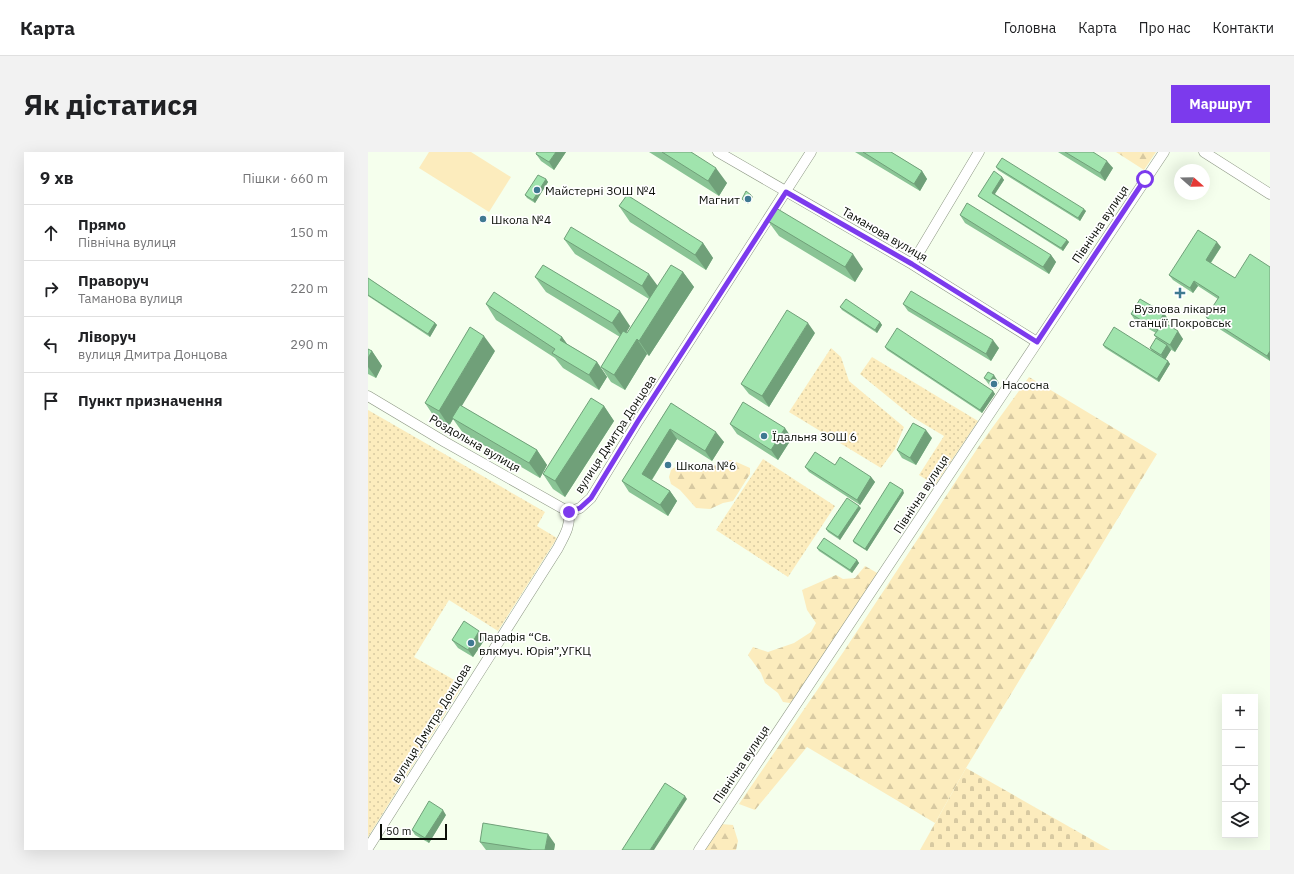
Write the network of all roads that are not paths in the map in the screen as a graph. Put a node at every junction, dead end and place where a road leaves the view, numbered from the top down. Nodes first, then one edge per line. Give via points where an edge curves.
1 (718, 152) edge
2 (811, 152) edge
3 (979, 152) edge
4 (1164, 152) edge
5 (1204, 152) edge
6 (786, 192) junction
7 (1270, 194) edge
8 (912, 264) junction
9 (1037, 342) junction
10 (368, 396) edge
11 (569, 512) junction
12 (368, 848) edge
13 (699, 850) edge

1 - 6 street, Таманова вулиця
2 - 6 street, вулиця Дмитра Донцова
3 - 8 street
4 - 9 street, Північна вулиця
5 - 7 street
6 - 8 street, Таманова вулиця
6 - 11 street, вулиця Дмитра Донцова via 591,498 580,508
8 - 9 street, Таманова вулиця
9 - 13 street, Північна вулиця
10 - 11 street, Роздольна вулиця
11 - 12 street, вулиця Дмитра Донцова via 567,532 558,548

